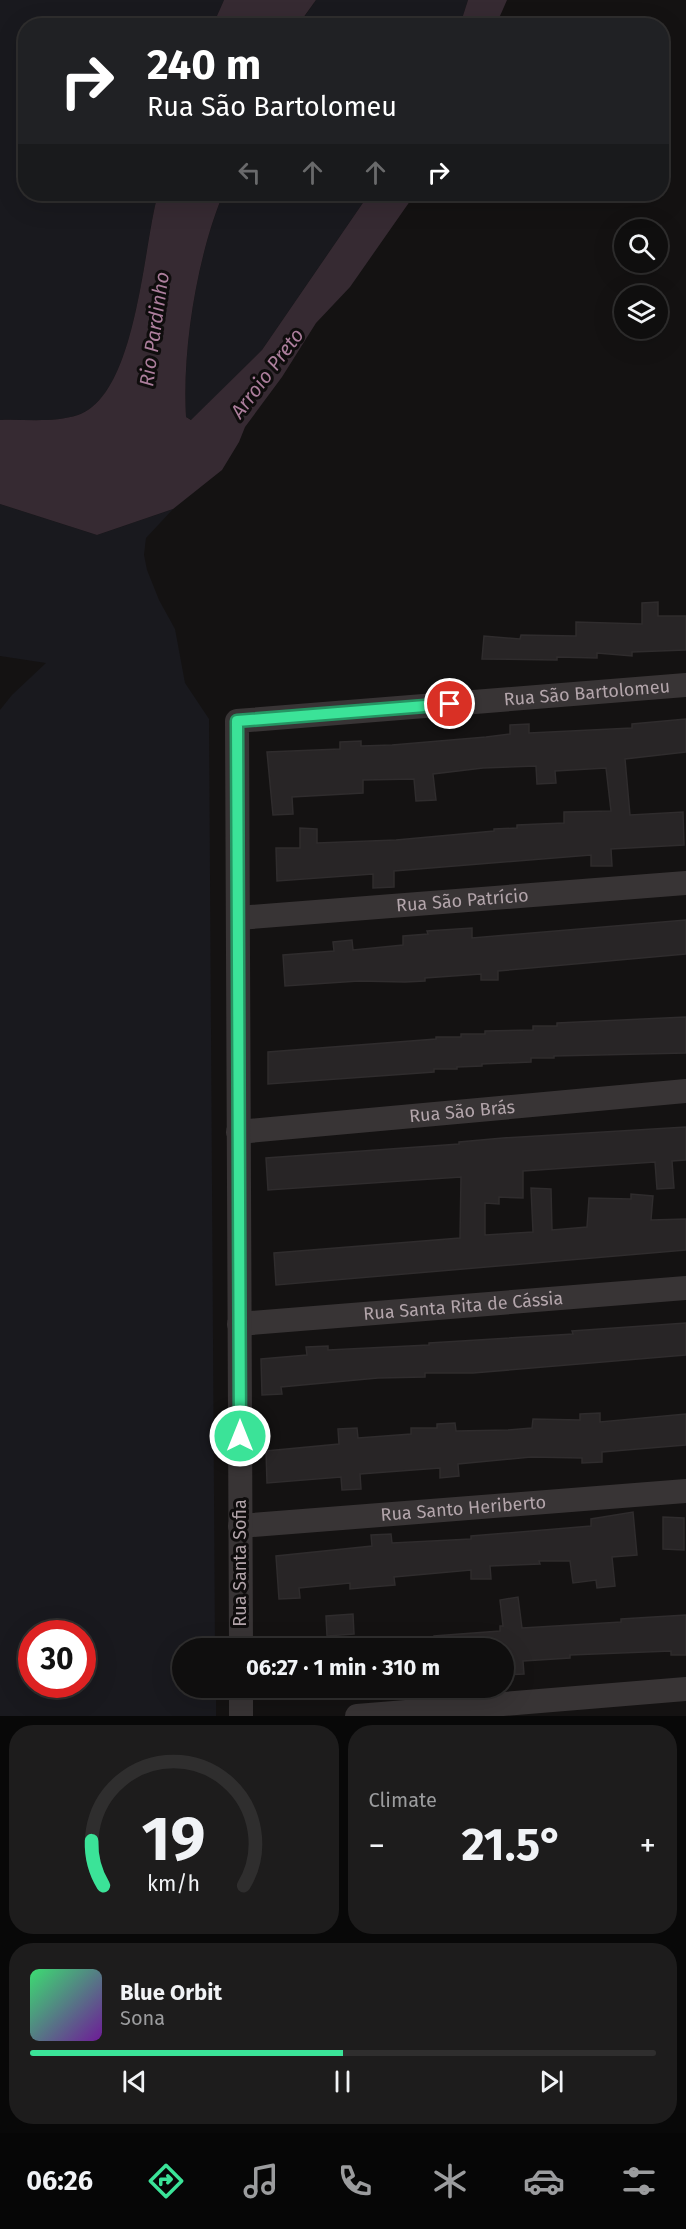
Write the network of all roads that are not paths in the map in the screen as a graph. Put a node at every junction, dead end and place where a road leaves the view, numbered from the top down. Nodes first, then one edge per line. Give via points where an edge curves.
1 (686, 685) edge
2 (237, 721) joint
3 (686, 883) edge
4 (238, 918) junction
5 (686, 1090) edge
6 (238, 1132) junction
7 (686, 1288) edge
8 (239, 1324) junction
9 (686, 1491) edge
10 (240, 1526) junction
11 (241, 1638) edge
12 (686, 1689) edge
13 (241, 1698) edge
14 (241, 1716) edge
15 (357, 1716) edge

1 - 2 street, Rua São Bartolomeu
2 - 4 street, Rua Santa Sofia
3 - 4 street, Rua São Patrício
4 - 6 street, Rua Santa Sofia
5 - 6 street, Rua São Brás
6 - 8 street, Rua Santa Sofia
7 - 8 street, Rua Santa Rita de Cássia
8 - 10 street, Rua Santa Sofia
9 - 10 street, Rua Santo Heriberto
10 - 11 street, Rua Santa Sofia
12 - 15 street
13 - 14 street

